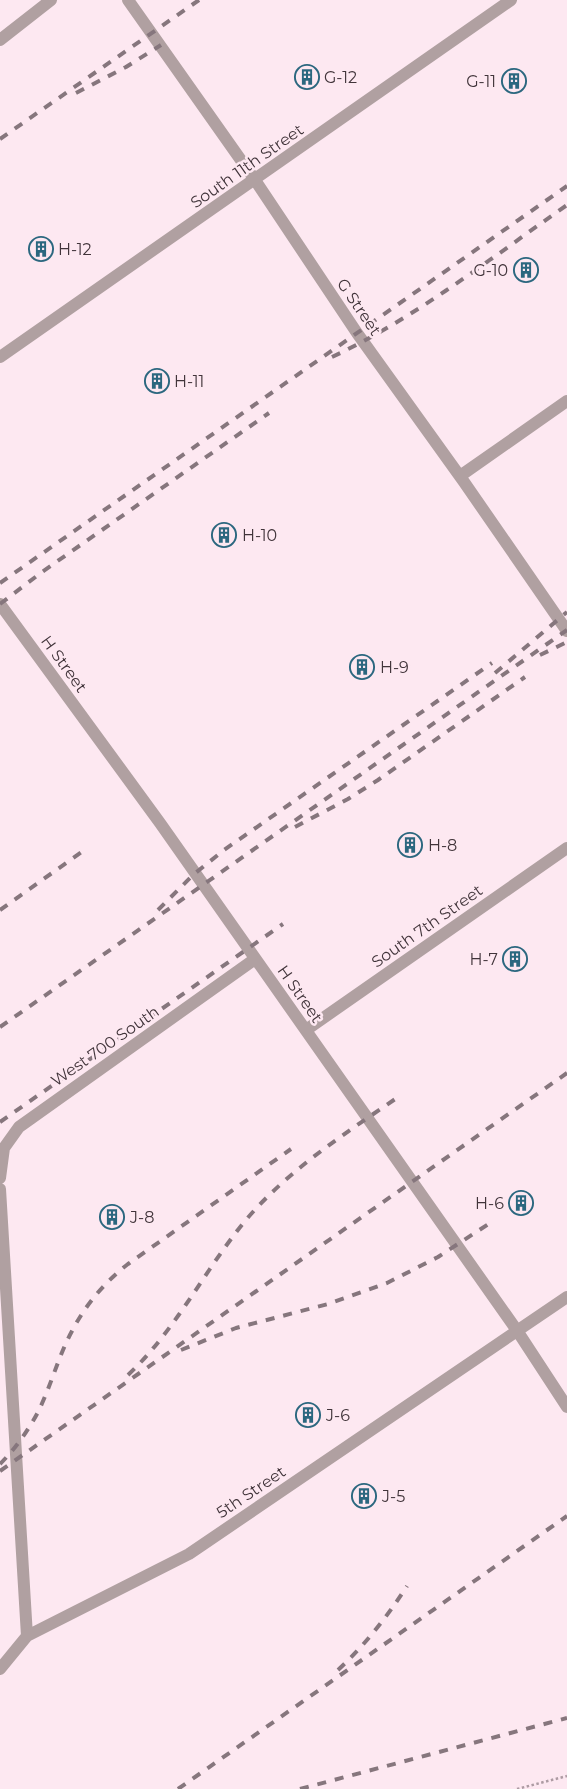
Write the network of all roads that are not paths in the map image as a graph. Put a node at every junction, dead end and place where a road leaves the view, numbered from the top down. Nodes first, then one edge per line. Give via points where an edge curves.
1 (50, 0) edge
2 (128, 0) edge
3 (511, 0) edge
4 (0, 40) edge
5 (254, 180) junction
6 (0, 357) edge
7 (567, 401) edge
8 (460, 476) junction
9 (0, 604) edge
10 (567, 631) edge
11 (567, 848) edge
12 (255, 959) junction
13 (306, 1030) junction
14 (0, 1178) edge
15 (0, 1189) edge
16 (567, 1297) edge
17 (518, 1332) junction
18 (567, 1407) edge
19 (27, 1636) junction
20 (0, 1668) edge

1 - 4 lane
2 - 5 lane, G Street
3 - 5 lane, South 11th Street
5 - 6 lane, South 11th Street
5 - 8 lane, G Street via 357,333
7 - 8 lane
8 - 10 lane, G Street
9 - 12 lane, H Street
11 - 13 lane, South 7th Street
12 - 13 lane, H Street
12 - 14 lane, West 700 South via 19,1127 4,1148
13 - 17 lane, H Street
15 - 19 lane
16 - 17 lane, 5th Street
17 - 18 lane, H Street
17 - 19 lane, 5th Street via 188,1554
19 - 20 lane, 5th Street

